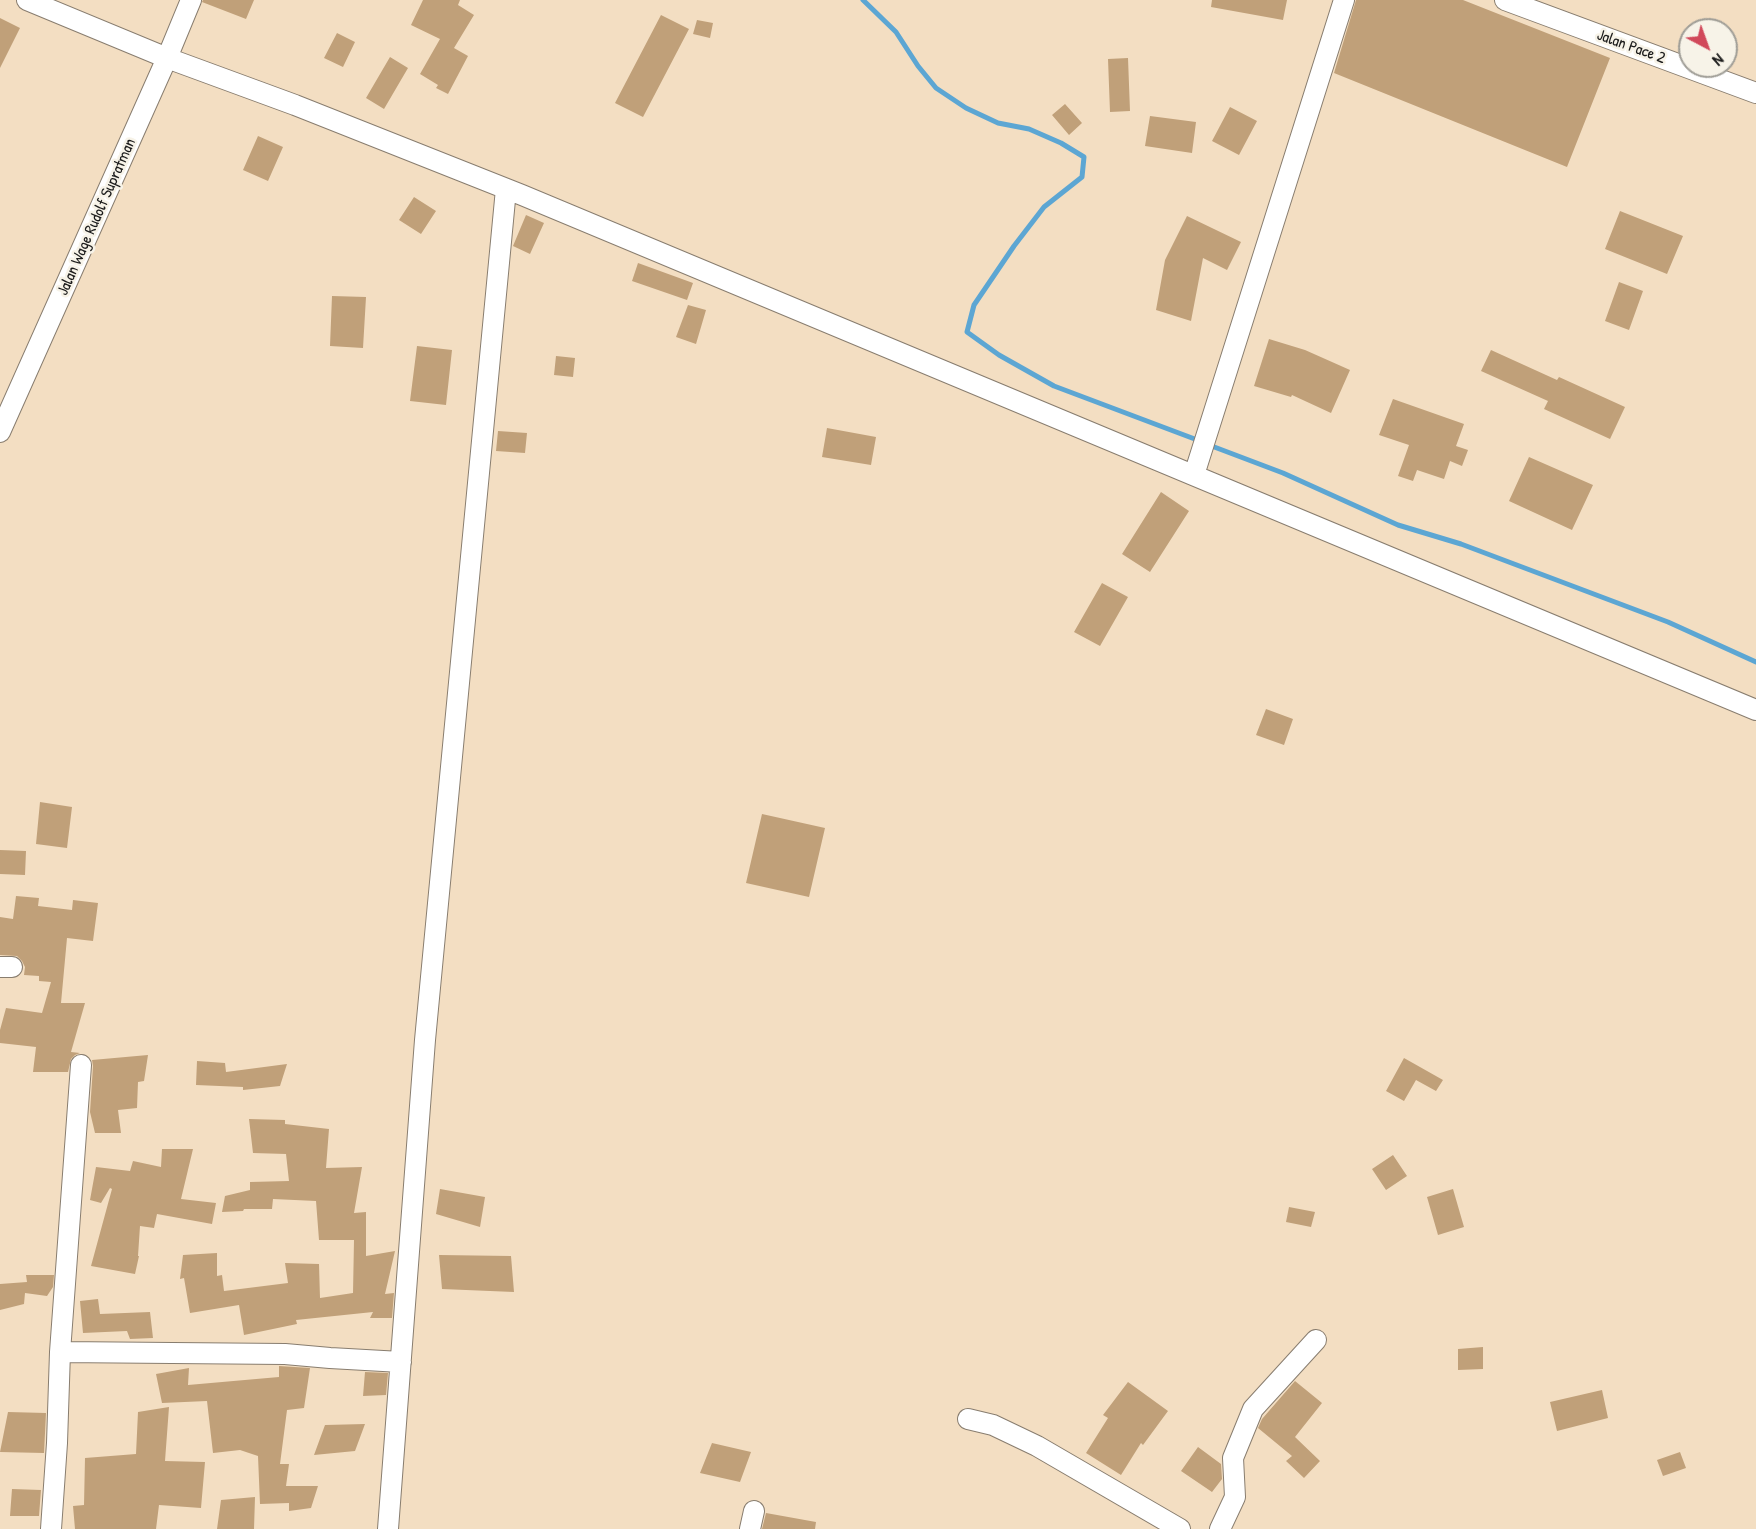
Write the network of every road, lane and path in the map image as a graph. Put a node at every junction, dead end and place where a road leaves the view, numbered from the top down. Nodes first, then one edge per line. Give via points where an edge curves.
1 (27, 0) edge
2 (191, 0) edge
3 (1344, 0) edge
4 (1506, 0) edge
5 (172, 45) junction
6 (1756, 93) edge
7 (506, 189) junction
8 (0, 432) edge
9 (1194, 475) junction
10 (1756, 710) edge
11 (81, 1065) dead end
12 (1316, 1340) dead end
13 (60, 1352) junction
14 (401, 1362) junction
15 (968, 1419) dead end
16 (51, 1529) edge
17 (388, 1529) edge
18 (1180, 1529) edge
19 (1220, 1529) edge

1 - 5 street
2 - 5 street, Jalan Wage Rudolf Supratman
3 - 9 street
4 - 6 street, Jalan Pace 2
5 - 7 street via 304,109
5 - 8 street, Jalan Wage Rudolf Supratman
7 - 9 street
7 - 14 street via 425,1040
9 - 10 street
11 - 13 street
12 - 19 street via 1253,1409 1233,1458 1235,1497
13 - 14 street via 285,1353
13 - 16 street
14 - 17 street
15 - 18 street via 993,1425 1037,1446

